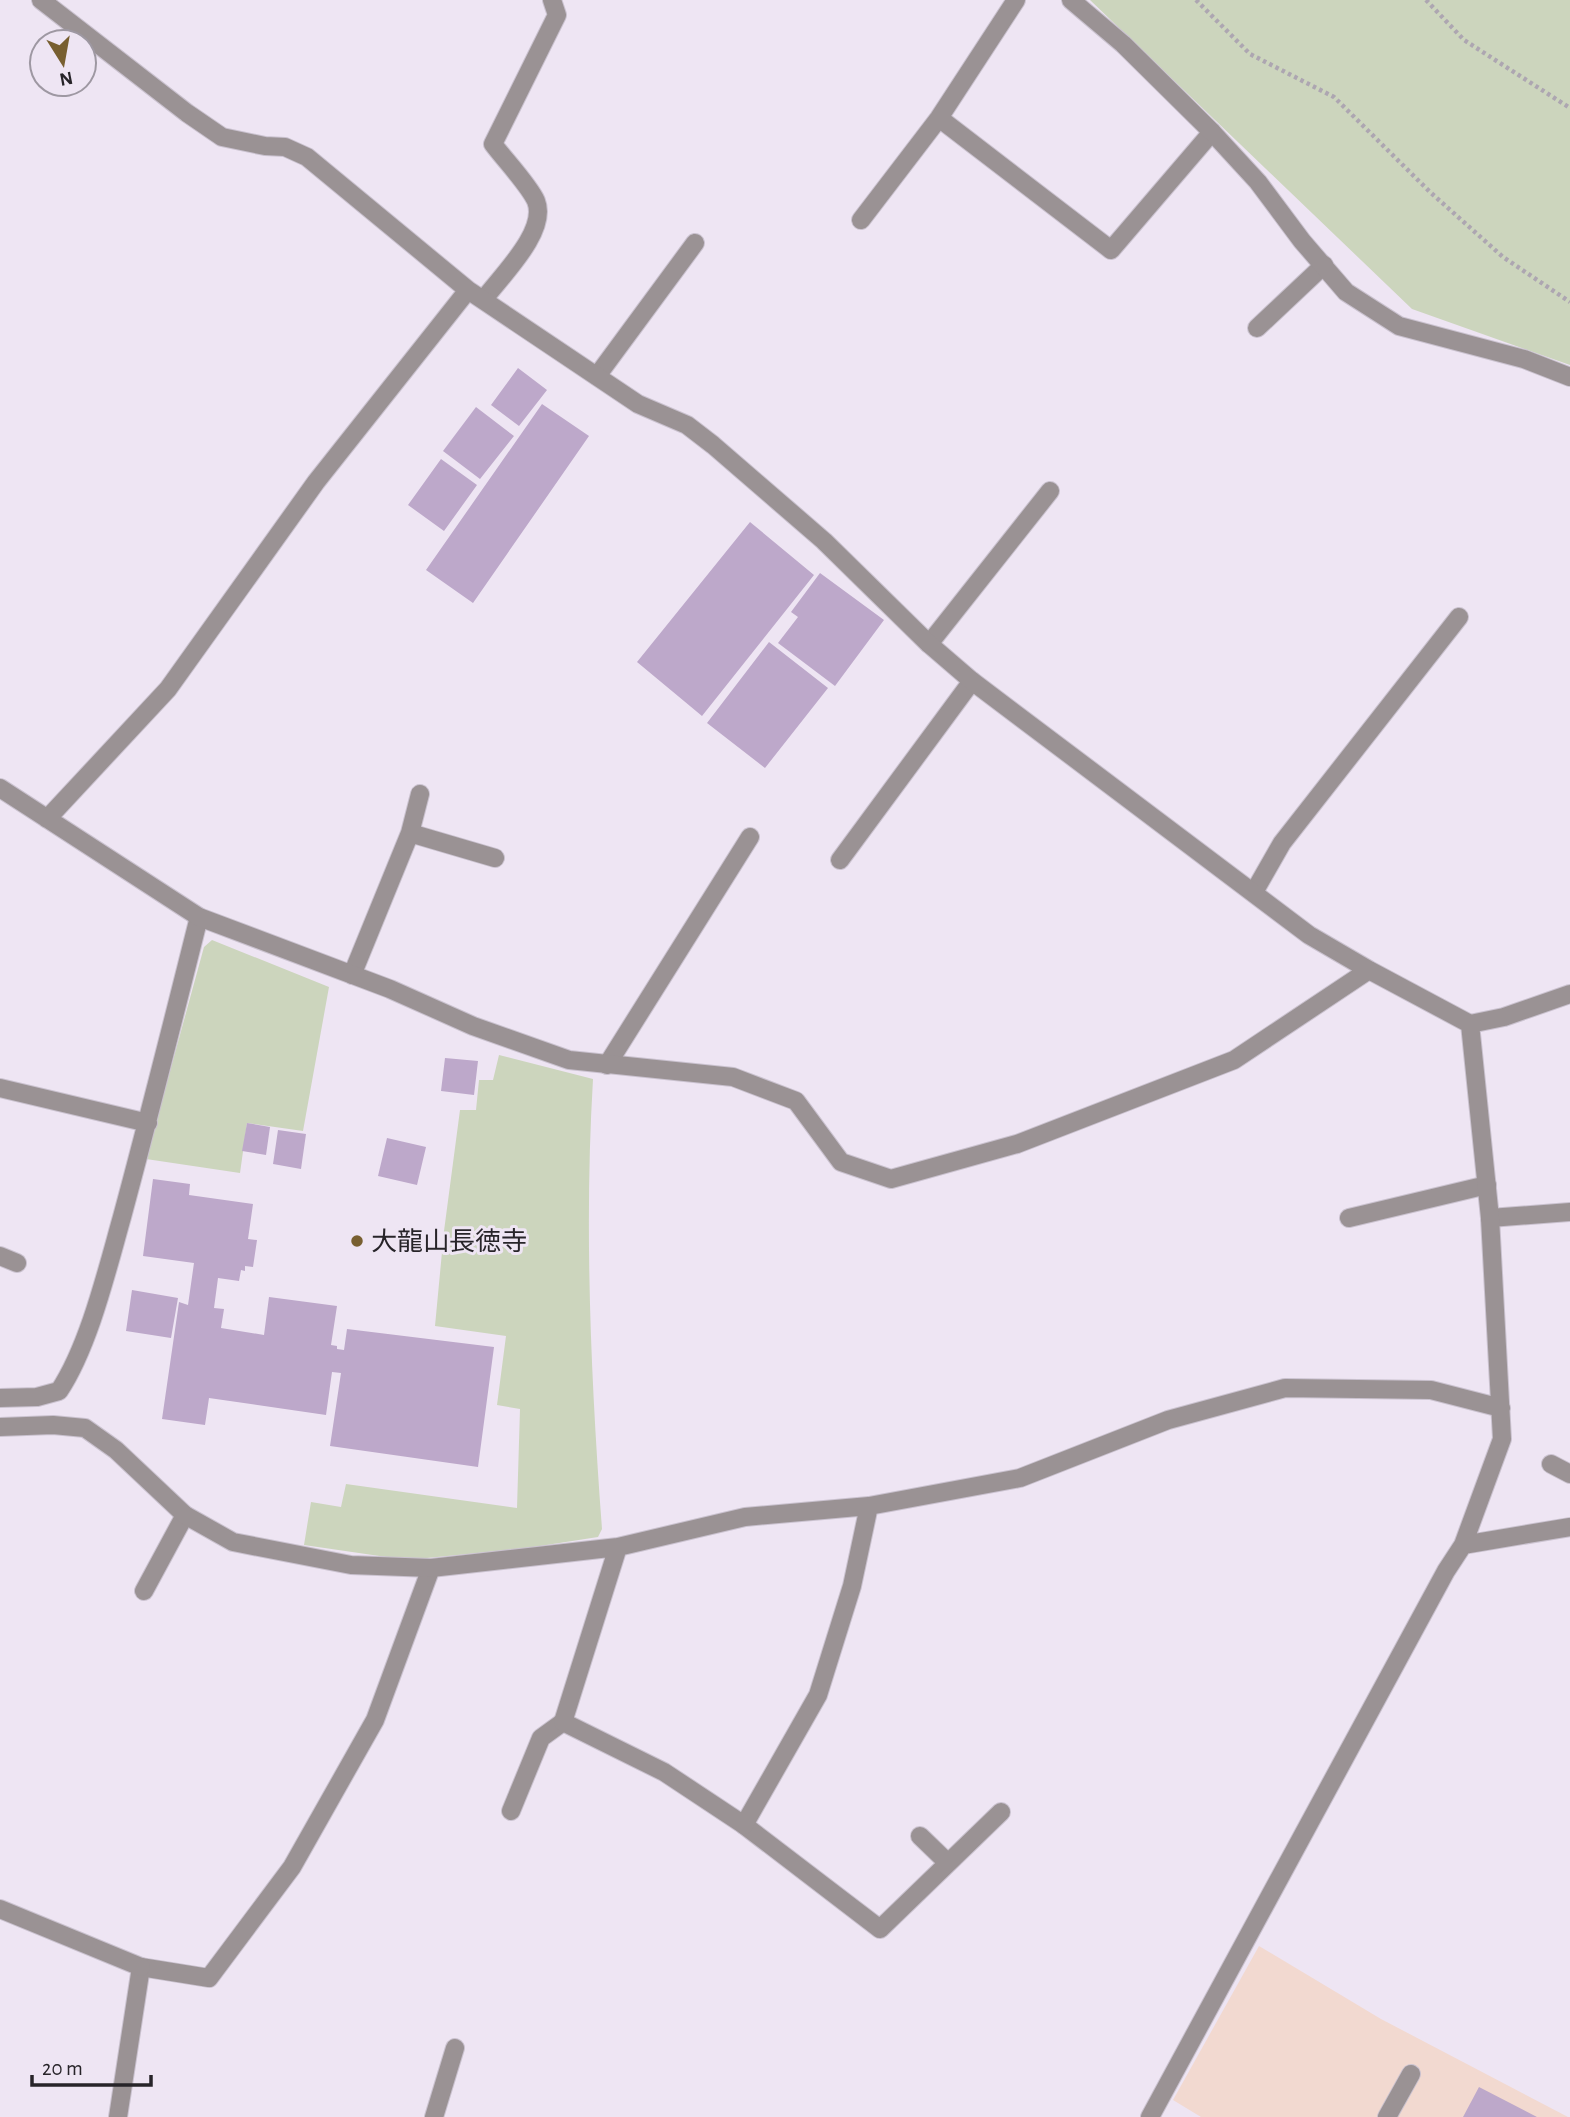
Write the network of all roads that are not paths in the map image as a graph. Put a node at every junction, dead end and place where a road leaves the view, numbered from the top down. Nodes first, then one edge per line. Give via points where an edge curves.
1 (41, 0) edge
2 (552, 0) edge
3 (1016, 0) edge
4 (1070, 0) edge
5 (939, 118) junction
6 (1212, 132) junction
7 (861, 220) dead end
8 (695, 243) dead end
9 (1324, 265) junction
10 (468, 290) junction
11 (484, 299) junction
12 (1256, 328) dead end
13 (597, 376) junction
14 (1570, 377) edge
15 (1050, 491) dead end
16 (1459, 617) dead end
17 (929, 644) junction
18 (972, 681) junction
19 (0, 788) edge
20 (420, 794) dead end
21 (47, 819) junction
22 (410, 833) junction
23 (750, 837) dead end
24 (495, 858) dead end
25 (839, 860) dead end
26 (1254, 892) junction
27 (200, 917) junction
28 (1369, 971) junction
29 (352, 975) junction
30 (1570, 994) edge
31 (1469, 1024) junction
32 (607, 1065) junction
33 (1, 1092) edge
34 (148, 1123) junction
35 (1487, 1185) junction
36 (1570, 1212) edge
37 (1349, 1218) dead end
38 (1490, 1218) junction
39 (0, 1398) edge
40 (1501, 1408) junction
41 (0, 1427) edge
42 (1551, 1464) dead end
43 (1570, 1474) edge
44 (869, 1506) junction
45 (186, 1516) junction
46 (1570, 1527) edge
47 (1462, 1545) junction
48 (618, 1547) junction
49 (431, 1568) junction
50 (144, 1591) dead end
51 (563, 1722) junction
52 (511, 1811) dead end
53 (1001, 1812) dead end
54 (744, 1825) junction
55 (920, 1836) dead end
56 (947, 1863) junction
57 (0, 1909) edge
58 (141, 1968) junction
59 (455, 2048) dead end
60 (1410, 2074) dead end
61 (118, 2117) edge
62 (434, 2117) edge
63 (1150, 2117) edge
64 (1387, 2117) edge

1 - 10 street via 222,137 285,147 307,157
2 - 11 street via 556,15 493,144 536,200 536,232
3 - 5 street
4 - 6 street via 1123,44
5 - 6 street via 1111,250
5 - 7 street
6 - 9 street via 1258,181
8 - 13 street
9 - 12 street
9 - 14 street via 1346,292 1399,326 1524,359
10 - 11 street
10 - 21 street via 316,482 168,689
11 - 13 street
13 - 17 street via 638,404 687,425 713,445 824,541
15 - 17 street
16 - 26 street via 1282,843
17 - 18 street
18 - 25 street
18 - 26 street
19 - 21 street
20 - 22 street
21 - 27 street
22 - 24 street
22 - 29 street
23 - 32 street
26 - 28 street
27 - 29 street
27 - 34 street
28 - 31 street
28 - 32 street via 1234,1060 1017,1143 891,1179 841,1162 796,1101 733,1077
29 - 32 street via 569,1060
30 - 31 street
31 - 35 street
33 - 34 street
34 - 39 street via 106,1274 72,1371 58,1391
35 - 37 street
35 - 38 street
36 - 38 street
38 - 40 street
40 - 44 street via 1431,1390 1285,1388 1168,1420 1020,1478
40 - 47 street via 1502,1439
41 - 45 street via 85,1428 116,1450
42 - 43 street
44 - 48 street via 745,1517
44 - 54 street via 852,1586 818,1695
45 - 49 street via 233,1542 351,1565
45 - 50 street
46 - 47 street
47 - 63 street
48 - 49 street
48 - 51 street
49 - 58 street via 375,1720 292,1867 209,1978
51 - 52 street via 541,1738
51 - 54 street via 664,1772
53 - 56 street
54 - 56 street via 880,1929
55 - 56 street
57 - 58 street
58 - 61 street
59 - 62 street
60 - 64 street

